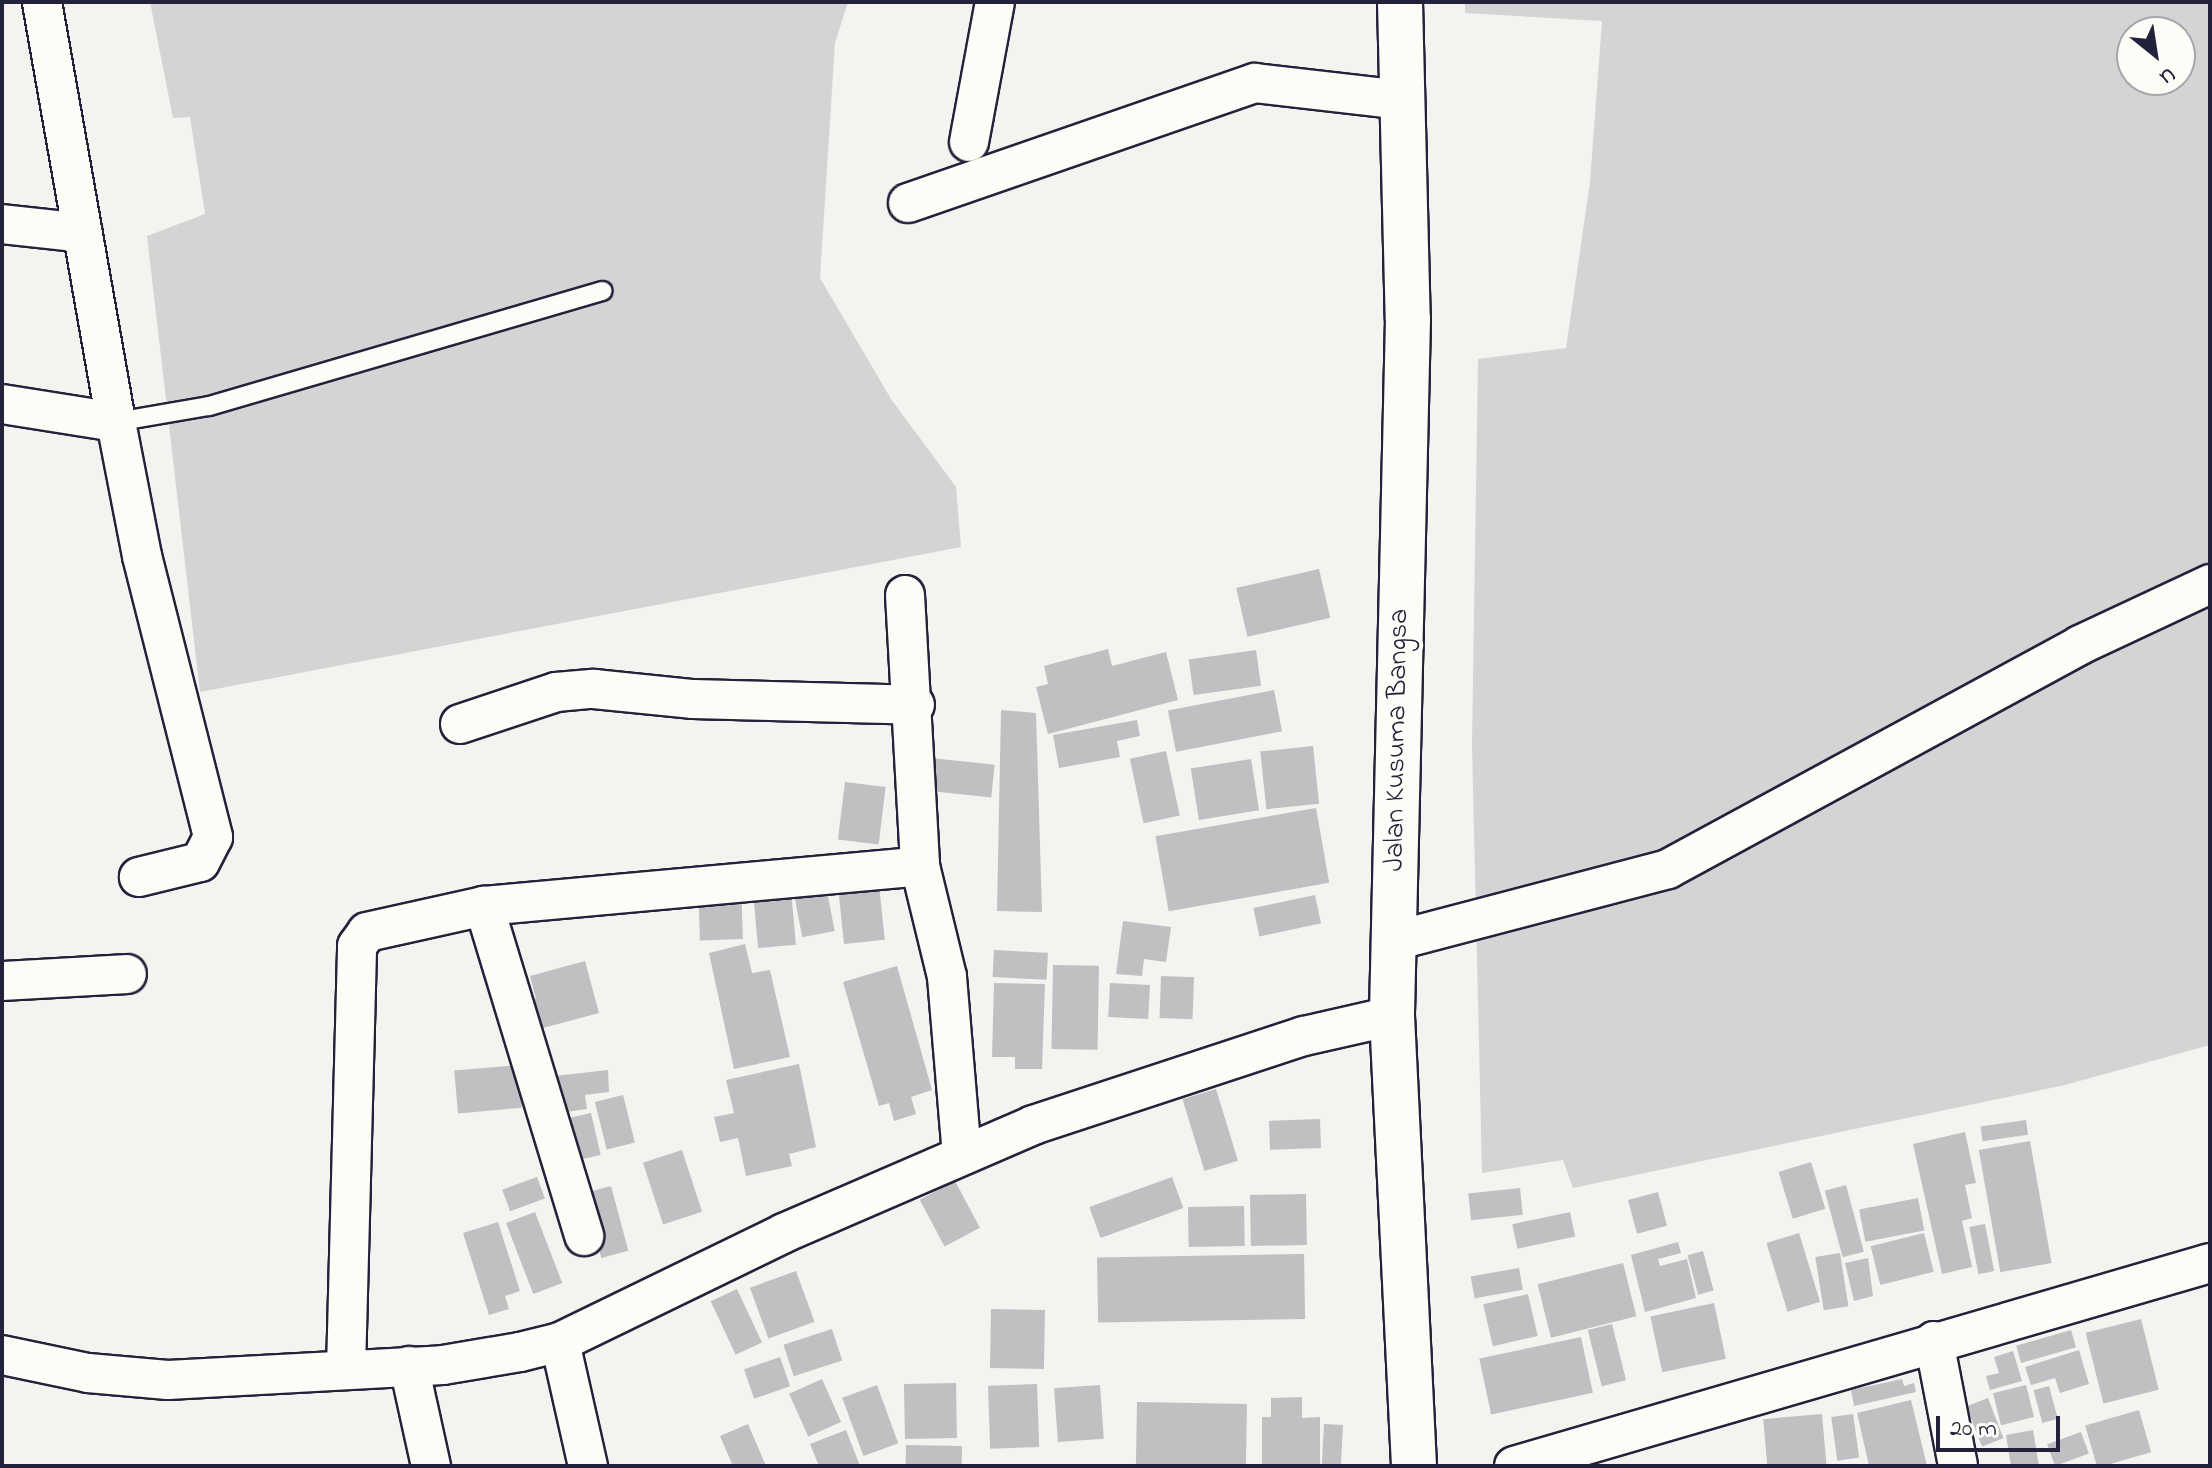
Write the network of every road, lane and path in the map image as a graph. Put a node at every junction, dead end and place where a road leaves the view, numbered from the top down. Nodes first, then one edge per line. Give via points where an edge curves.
1 (42, 2) edge
2 (995, 2) edge
3 (1395, 6) edge
4 (1402, 100) junction
5 (969, 142) dead end
6 (908, 203) dead end
7 (2, 224) edge
8 (83, 233) junction
9 (603, 291) dead end
10 (2, 404) edge
11 (116, 422) junction
12 (2210, 584) edge
13 (905, 595) dead end
14 (915, 705) junction
15 (460, 724) dead end
16 (920, 866) junction
17 (139, 877) dead end
18 (484, 906) junction
19 (1394, 941) junction
20 (127, 974) dead end
21 (2, 981) edge
22 (1392, 1016) junction
23 (962, 1154) junction
24 (584, 1236) dead end
25 (2210, 1263) edge
26 (1934, 1341) junction
27 (560, 1342) junction
28 (2, 1355) edge
29 (409, 1366) junction
30 (346, 1370) junction
31 (431, 1466) edge
32 (588, 1466) edge
33 (1414, 1466) edge
34 (1514, 1466) edge
35 (1958, 1466) edge

1 - 8 street
2 - 5 street
3 - 4 street, Jalan Kusuma Bangsa
4 - 6 street via 1255,83
4 - 19 street, Jalan Kusuma Bangsa via 1408,319
7 - 8 street
8 - 11 street
9 - 11 lane via 209,406
10 - 11 street
11 - 17 street via 142,556 213,837 200,862
12 - 19 street via 2080,645 1668,869
13 - 14 street
14 - 15 street via 693,699 594,689 556,692
14 - 16 street
16 - 18 street
16 - 23 street via 947,977
18 - 24 street
18 - 30 street via 376,928 357,946
19 - 22 street, Jalan Kusuma Bangsa
20 - 21 street
22 - 23 street via 1216,1063
22 - 33 street, Jalan Kusuma Bangsa
23 - 27 street
25 - 26 street
26 - 34 street
26 - 35 street
27 - 29 street via 479,1361
27 - 32 street
28 - 30 street via 121,1378
29 - 30 street
29 - 31 street

